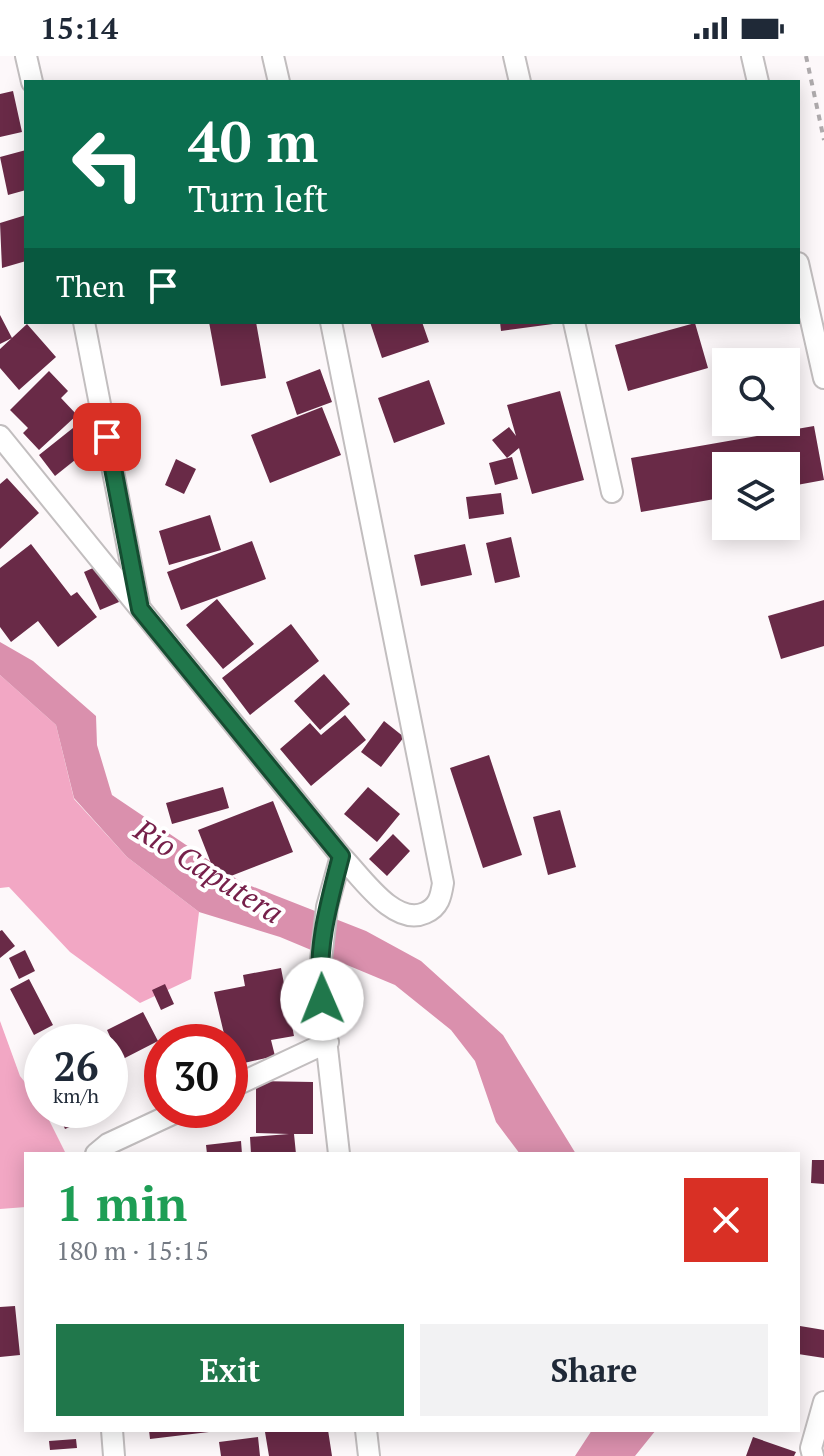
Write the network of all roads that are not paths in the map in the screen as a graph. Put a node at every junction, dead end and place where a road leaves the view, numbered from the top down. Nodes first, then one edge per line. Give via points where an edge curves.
1 (26, 56) edge
2 (273, 56) edge
3 (514, 56) edge
4 (752, 56) edge
5 (32, 80) edge
6 (279, 80) edge
7 (520, 80) edge
8 (758, 80) edge
9 (800, 272) edge
10 (84, 324) edge
11 (331, 324) edge
12 (574, 324) edge
13 (824, 378) edge
14 (0, 436) edge
15 (612, 492) dead end
16 (140, 609) junction
17 (341, 856) junction
18 (328, 1042) junction
19 (248, 1080) edge
20 (144, 1127) edge
21 (98, 1152) edge
22 (339, 1152) edge
23 (824, 1402) edge
24 (112, 1432) edge
25 (366, 1432) edge
26 (114, 1456) edge
27 (369, 1456) edge
28 (813, 1456) edge

1 - 5 street
2 - 6 street
3 - 7 street
4 - 8 street
9 - 13 street
10 - 16 street
11 - 17 street via 443,883 441,900 415,917 398,914
12 - 15 street
14 - 16 street
16 - 17 street
17 - 18 street via 327,907 319,977
18 - 19 street
18 - 22 street
20 - 21 street
23 - 28 street
24 - 26 street
25 - 27 street

